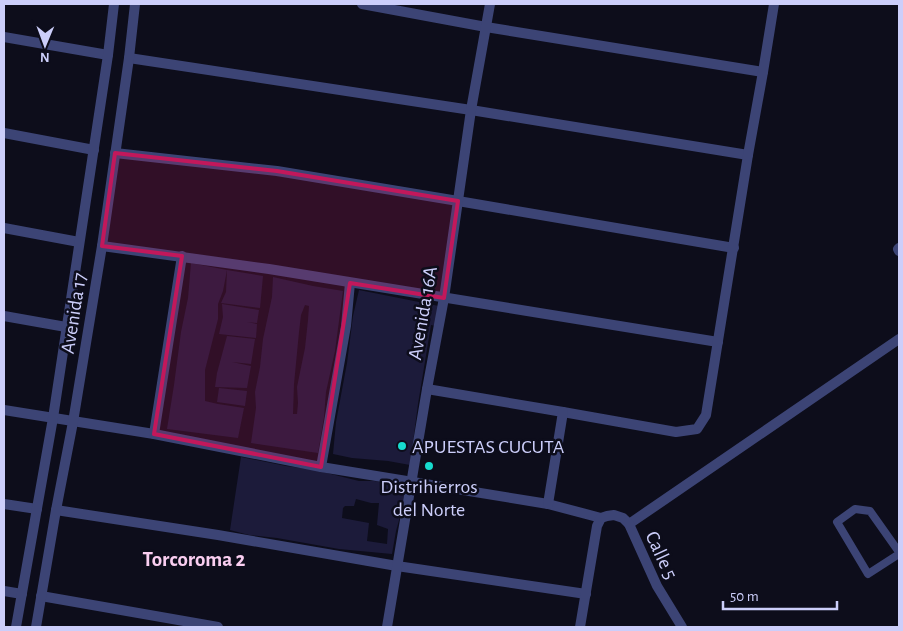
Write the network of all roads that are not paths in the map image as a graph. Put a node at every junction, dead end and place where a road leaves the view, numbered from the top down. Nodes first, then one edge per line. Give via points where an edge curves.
1 (114, 4) edge
2 (135, 4) edge
3 (362, 4) edge
4 (490, 4) edge
5 (774, 4) edge
6 (486, 27) junction
7 (4, 36) edge
8 (108, 55) junction
9 (129, 58) junction
10 (763, 72) junction
11 (472, 110) junction
12 (4, 133) edge
13 (94, 150) junction
14 (115, 153) junction
15 (748, 155) junction
16 (458, 201) junction
17 (4, 228) edge
18 (80, 242) junction
19 (102, 246) junction
20 (734, 248) junction
21 (182, 256) junction
22 (350, 283) junction
23 (444, 298) junction
24 (4, 316) edge
25 (66, 327) junction
26 (899, 339) edge
27 (718, 342) junction
28 (427, 390) junction
29 (4, 410) edge
30 (563, 412) junction
31 (53, 418) junction
32 (73, 422) junction
33 (154, 434) junction
34 (321, 466) junction
35 (412, 481) junction
36 (4, 504) edge
37 (548, 504) junction
38 (37, 509) junction
39 (56, 510) junction
40 (602, 518) junction
41 (629, 524) junction
42 (899, 553) edge
43 (397, 566) junction
44 (4, 591) edge
45 (22, 594) junction
46 (586, 594) junction
47 (40, 596) junction
48 (16, 627) edge
49 (36, 627) edge
50 (218, 627) edge
51 (388, 627) edge
52 (580, 627) edge
53 (682, 627) edge

1 - 8 street, Avenida 17
2 - 9 street, Avenida 17
3 - 6 street
4 - 6 street, Avenida 16A
5 - 10 street
6 - 10 street
6 - 11 street, Avenida 16A
7 - 8 street
8 - 13 street, Avenida 17
9 - 11 street
9 - 14 street, Avenida 17
10 - 15 street
11 - 15 street
11 - 16 street, Avenida 16A
12 - 13 street
13 - 18 street, Avenida 17
14 - 16 street via 276,171
14 - 19 street, Avenida 17
15 - 20 street
16 - 20 street
16 - 23 street, Avenida 16A
17 - 18 street
18 - 25 street, Avenida 17
19 - 21 street
19 - 32 street, Avenida 17
20 - 27 street
21 - 22 street
21 - 33 street
22 - 23 street
22 - 34 street via 346,326
23 - 27 street
23 - 28 street, Avenida 16A
24 - 25 street
25 - 31 street, Avenida 17
26 - 41 street
27 - 30 street via 706,415 697,428 676,432
28 - 30 street
28 - 35 street, Avenida 16A
29 - 31 street, Calle 5
30 - 37 street
31 - 32 street, Calle 5
31 - 38 street, Avenida 17
32 - 33 street, Calle 5
32 - 39 street, Avenida 17
33 - 34 street, Calle 5
34 - 35 street, Calle 5
35 - 37 street, Calle 5
35 - 43 street, Avenida 16A
36 - 38 street
37 - 40 street, Calle 5
38 - 45 street, Avenida 17
39 - 43 street
39 - 47 street, Avenida 17
40 - 41 street, Calle 5 via 618,516
40 - 46 street via 595,533
41 - 53 street, Calle 5 via 657,586
42 - 42 lane via 868,574 837,522 856,509 870,511
43 - 46 street
43 - 51 street, Avenida 16A
44 - 45 street
45 - 48 street, Avenida 17
46 - 52 street
47 - 49 street, Avenida 17
47 - 50 street

